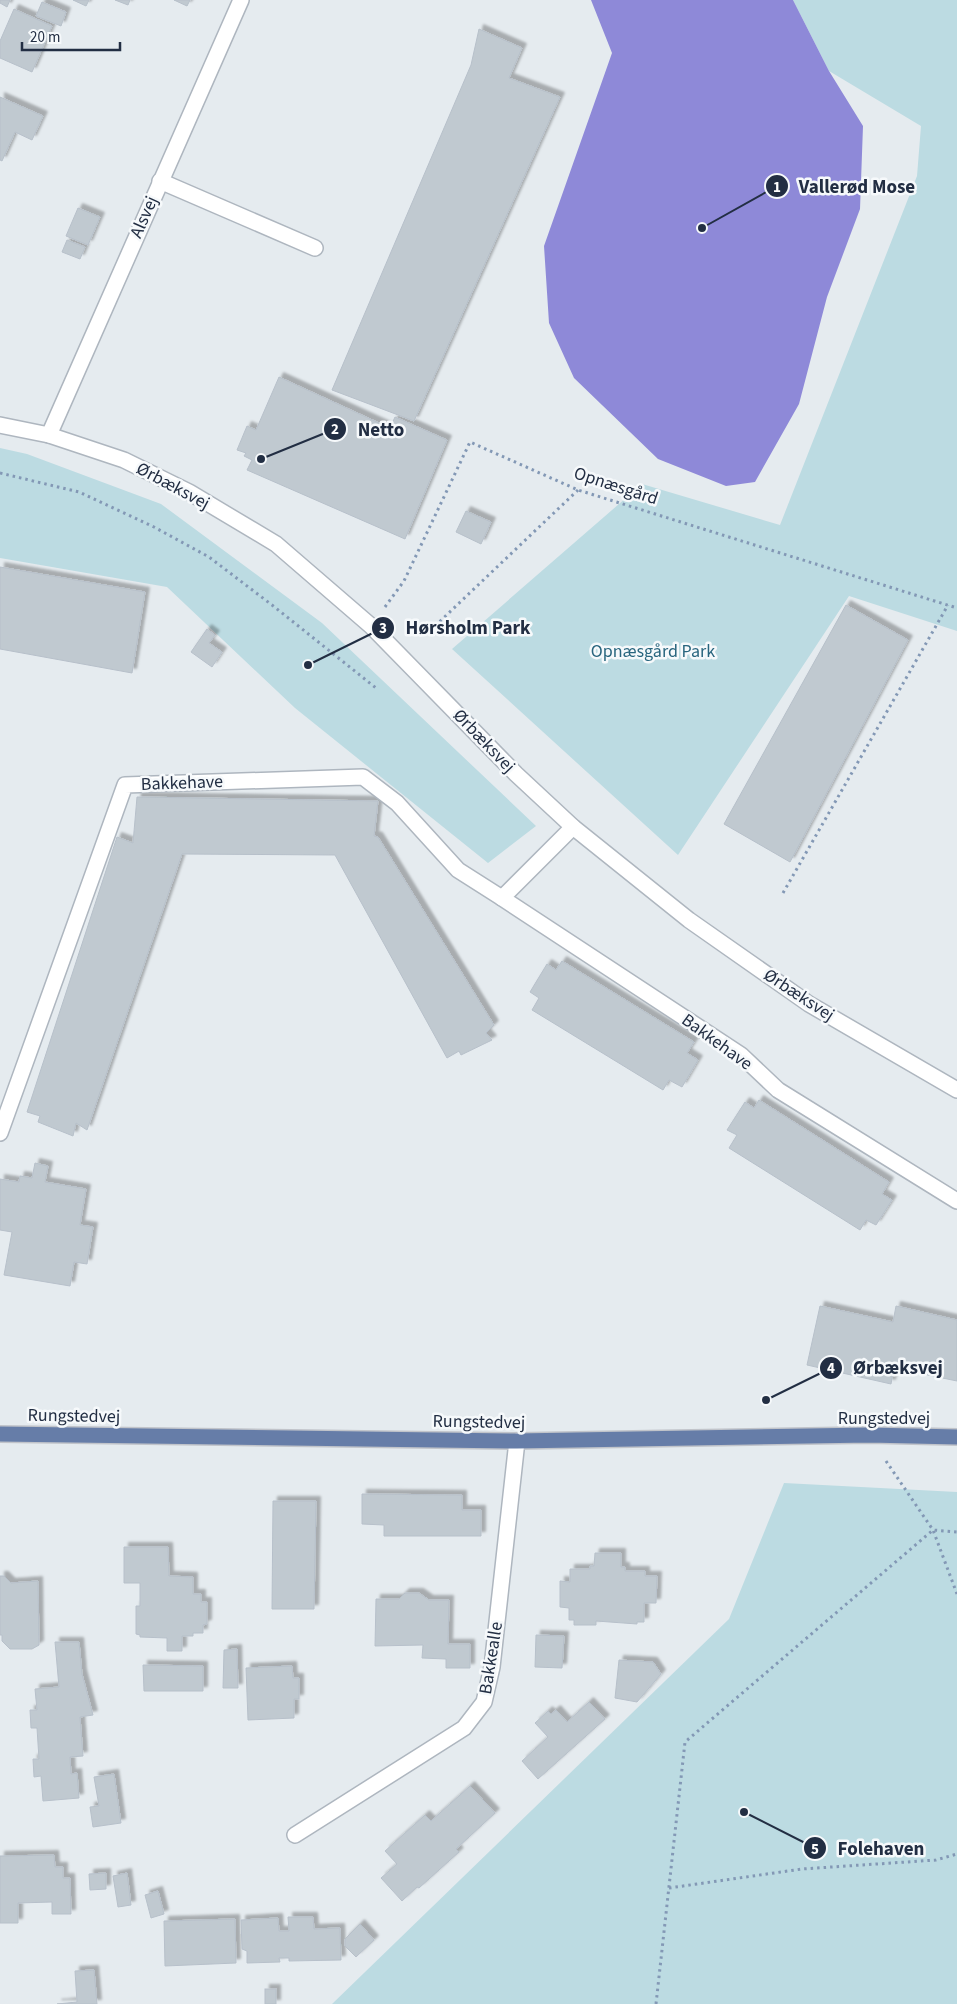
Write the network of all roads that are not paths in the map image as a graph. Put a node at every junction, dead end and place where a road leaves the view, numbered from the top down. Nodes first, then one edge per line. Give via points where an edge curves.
1 (241, 0) edge
2 (160, 181) junction
3 (315, 248) dead end
4 (0, 425) edge
5 (49, 435) junction
6 (573, 827) junction
7 (502, 898) junction
8 (957, 1090) edge
9 (0, 1133) edge
10 (957, 1201) edge
11 (0, 1434) edge
12 (957, 1437) edge
13 (517, 1441) junction
14 (295, 1836) dead end

1 - 2 street, Alsvej
2 - 3 street
2 - 5 street, Alsvej
4 - 5 street, Ørbæksvej
5 - 6 street, Ørbæksvej via 124,460 189,492 276,544 371,626 516,774
6 - 7 street
6 - 8 street, Ørbæksvej via 689,920 809,1004
7 - 9 street, Bakkehave via 458,870 398,803 363,777 125,785
7 - 10 street, Bakkehave via 741,1054 778,1090
11 - 13 main road, Rungstedvej
12 - 13 main road, Rungstedvej
13 - 14 street, Bakkealle via 492,1668 484,1702 464,1728

